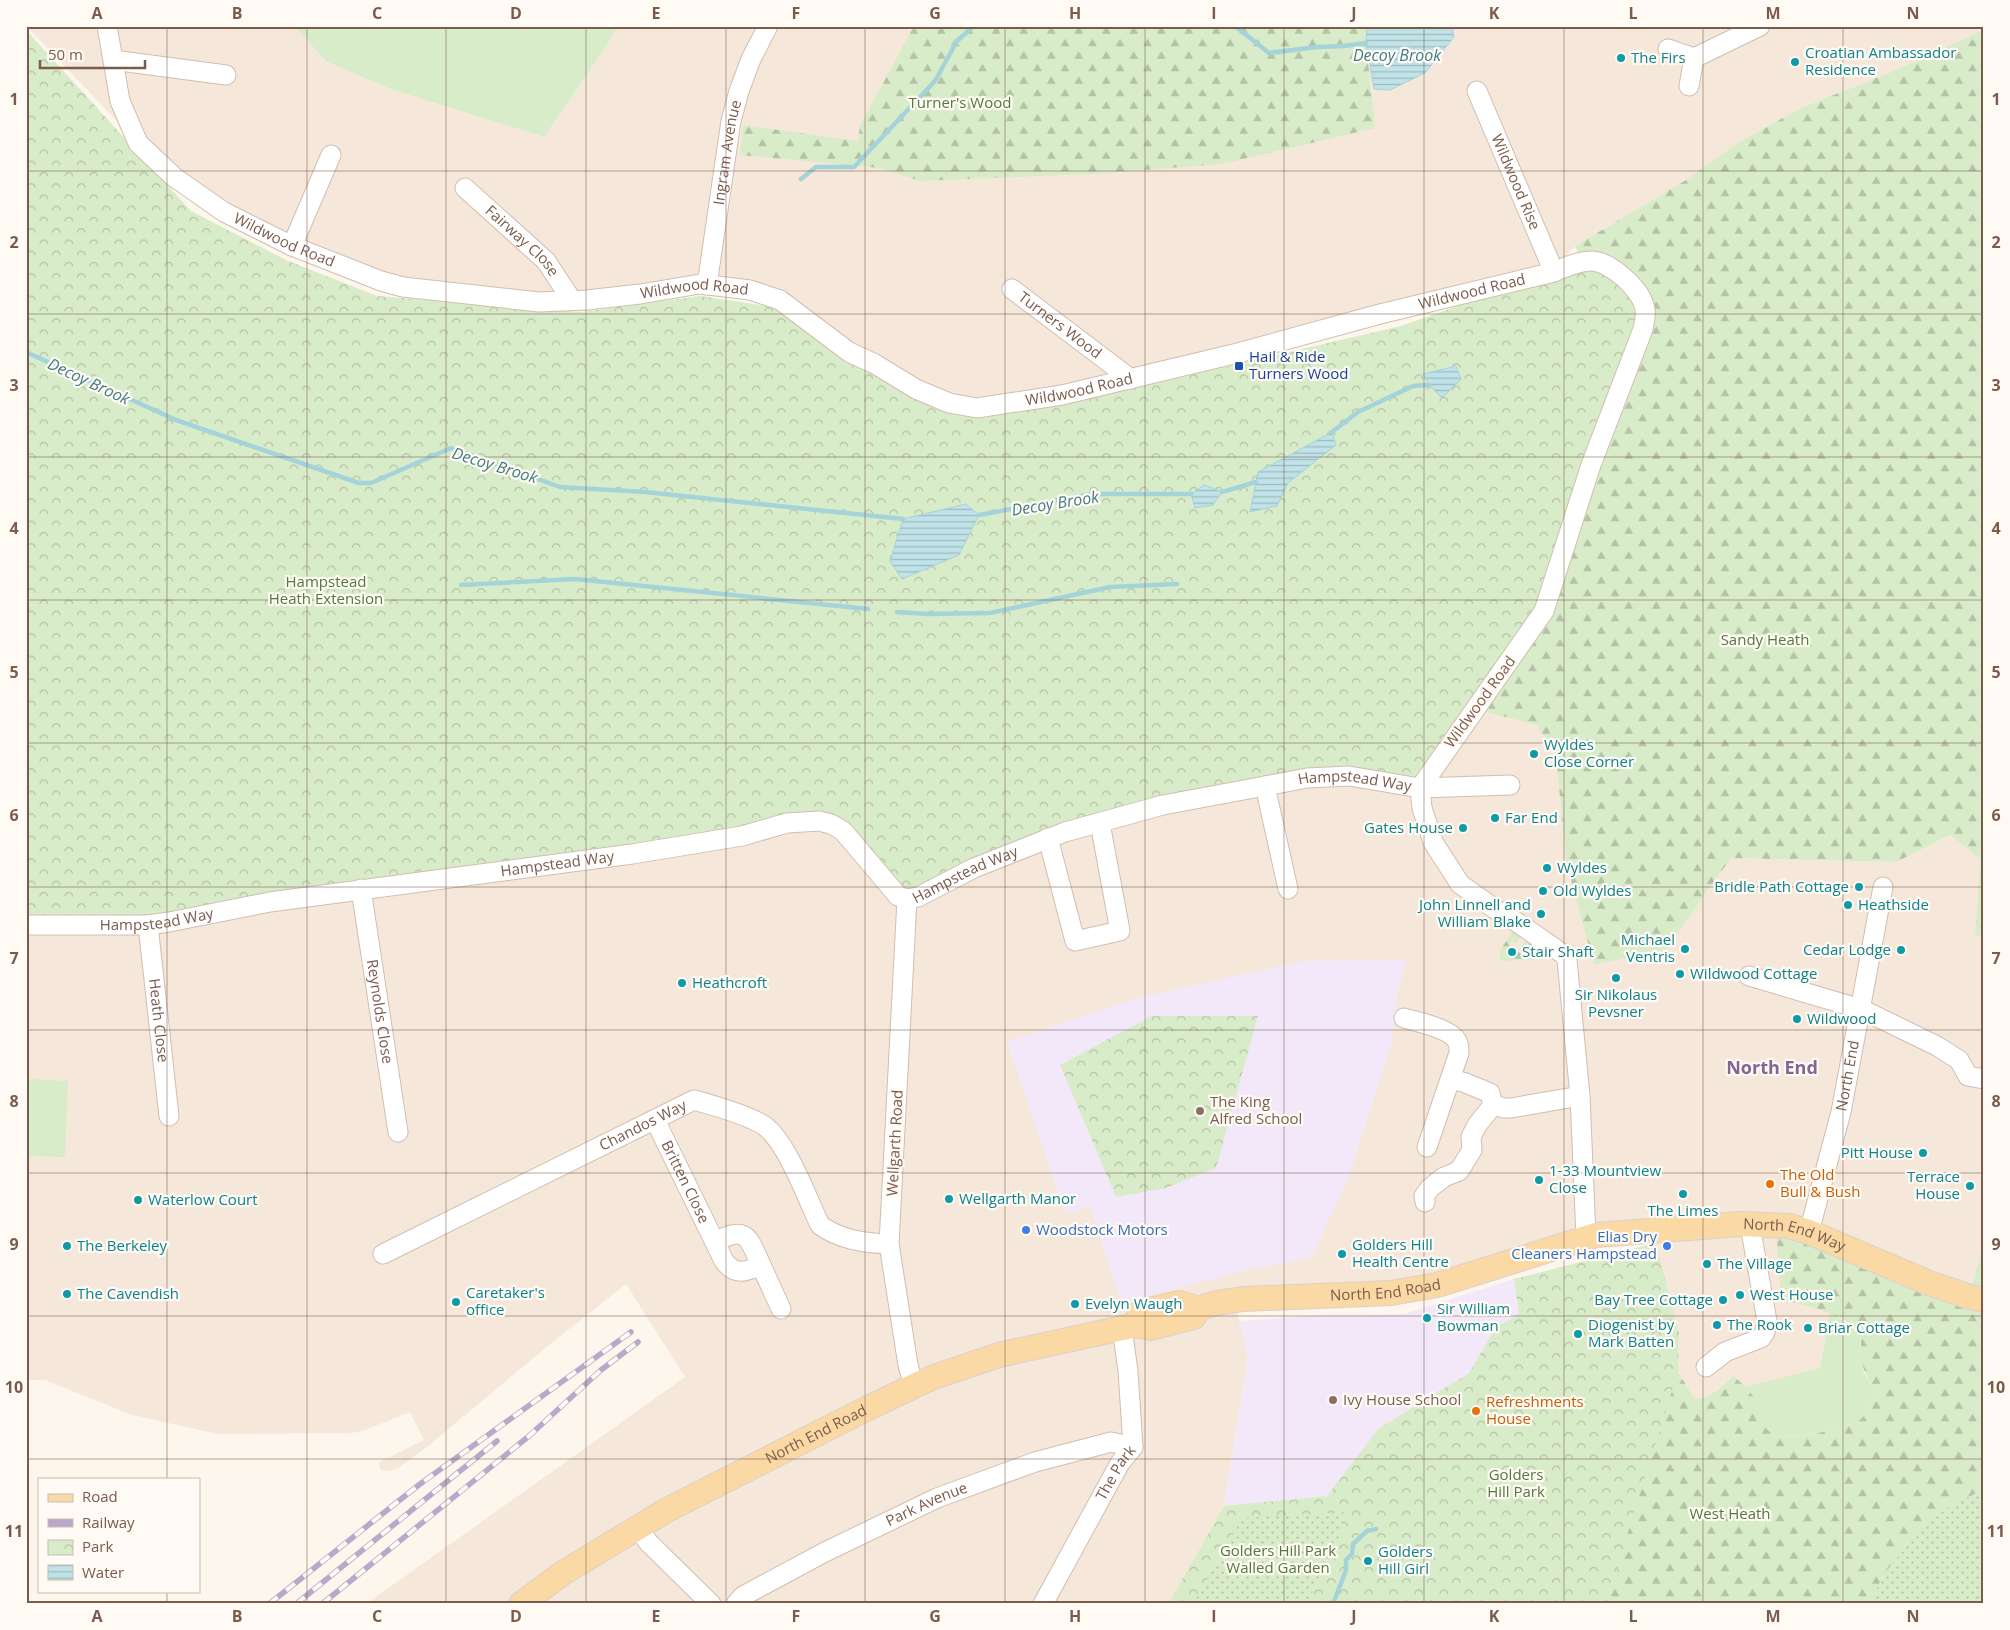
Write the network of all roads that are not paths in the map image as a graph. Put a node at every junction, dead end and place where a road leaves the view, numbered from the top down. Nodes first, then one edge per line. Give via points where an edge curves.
1 (107, 26) edge
2 (768, 26) edge
3 (1760, 26) edge
4 (1668, 49) dead end
5 (1694, 58) junction
6 (112, 60) junction
7 (226, 75) dead end
8 (1689, 86) dead end
9 (1477, 91) dead end
10 (331, 154) dead end
11 (465, 188) dead end
12 (292, 246) junction
13 (1554, 272) junction
14 (707, 285) junction
15 (1012, 290) dead end
16 (571, 299) junction
17 (1131, 379) junction
18 (1510, 785) dead end
19 (1265, 786) junction
20 (1420, 788) junction
21 (1100, 822) junction
22 (1048, 838) junction
23 (1883, 887) dead end
24 (361, 889) junction
25 (1288, 889) dead end
26 (907, 899) junction
27 (26, 925) edge
28 (148, 925) junction
29 (1749, 976) dead end
30 (1861, 1009) junction
31 (1404, 1018) dead end
32 (1451, 1080) junction
33 (1984, 1080) edge
34 (1580, 1096) junction
35 (1493, 1104) junction
36 (169, 1116) dead end
37 (655, 1120) junction
38 (398, 1132) dead end
39 (1427, 1147) dead end
40 (1424, 1202) dead end
41 (1750, 1224) junction
42 (1809, 1232) junction
43 (1591, 1236) junction
44 (715, 1242) junction
45 (889, 1244) junction
46 (383, 1254) dead end
47 (761, 1265) junction
48 (1984, 1300) edge
49 (781, 1309) dead end
50 (1129, 1327) junction
51 (1706, 1367) dead end
52 (914, 1386) junction
53 (1133, 1447) junction
54 (637, 1528) junction
55 (522, 1604) edge
56 (711, 1604) edge
57 (736, 1604) edge
58 (1042, 1604) edge

1 - 6 street, Wildwood Road
2 - 14 street, Ingram Avenue via 751,59 731,121
3 - 5 street
4 - 5 street
5 - 8 street
6 - 7 street
6 - 12 street, Wildwood Road via 120,101 138,143 174,176 224,212
9 - 13 street, Wildwood Rise
10 - 12 street
11 - 16 street, Fairway Close via 546,262
12 - 16 street, Wildwood Road via 403,287 539,302
13 - 17 street, Wildwood Road
13 - 20 street, Wildwood Road via 1569,265 1592,261 1612,268 1630,283 1646,309 1643,329 1591,465 1544,611
14 - 16 street, Wildwood Road via 587,300
14 - 17 street, Wildwood Road via 750,290 780,300 849,352 949,404 977,408 1062,395
15 - 17 street, Turners Wood
18 - 20 street
19 - 20 street, Hampstead Way via 1307,778 1349,776
19 - 21 street, Hampstead Way via 1163,805
19 - 25 street
20 - 34 street, Hampstead Way via 1422,808 1433,842 1460,884 1563,954 1567,960
21 - 22 street, Hampstead Way
21 - 22 street via 1120,931 1075,941
22 - 26 street, Hampstead Way via 974,868 918,897
23 - 30 street, North End
24 - 26 street, Hampstead Way via 621,856 742,836 804,821 831,824 843,831 898,896
24 - 28 street, Hampstead Way
24 - 38 street, Reynolds Close
26 - 45 street, Wellgarth Road
27 - 28 street, Hampstead Way
28 - 36 street, Heath Close
29 - 30 street
30 - 33 street via 1937,1046 1959,1060 1968,1076
30 - 42 street, North End via 1841,1112
31 - 32 street via 1440,1029 1458,1041 1460,1052
32 - 35 street via 1490,1093
32 - 39 street
34 - 35 street via 1511,1108
34 - 43 street, Hampstead Way
35 - 40 street via 1477,1126 1472,1137 1472,1150 1459,1171 1430,1188
37 - 44 street, Britten Close
37 - 45 street, Chandos Way via 694,1100 765,1126 780,1143 820,1225 845,1238
37 - 46 street, Chandos Way
41 - 42 main road, North End Way via 1789,1226
41 - 43 main road, North End Way
41 - 51 street via 1767,1321 1766,1332 1762,1338 1725,1352
42 - 48 main road, North End Way via 1929,1283
43 - 50 main road, North End Road via 1428,1287 1391,1293 1243,1299 1198,1309 1194,1317 1186,1320 1152,1328
44 - 47 street, Britten Close via 724,1261 733,1270 742,1272
44 - 47 street via 730,1234 744,1235
45 - 52 street, Wellgarth Road
47 - 49 street
50 - 52 main road, North End Road via 999,1355
50 - 53 street, The Park
52 - 54 main road, North End Road
53 - 57 street, Park Avenue via 1111,1442 1035,1462 937,1498 825,1552 743,1596
53 - 58 street, The Park via 1120,1463
54 - 55 main road, North End Road via 563,1573
54 - 56 street

